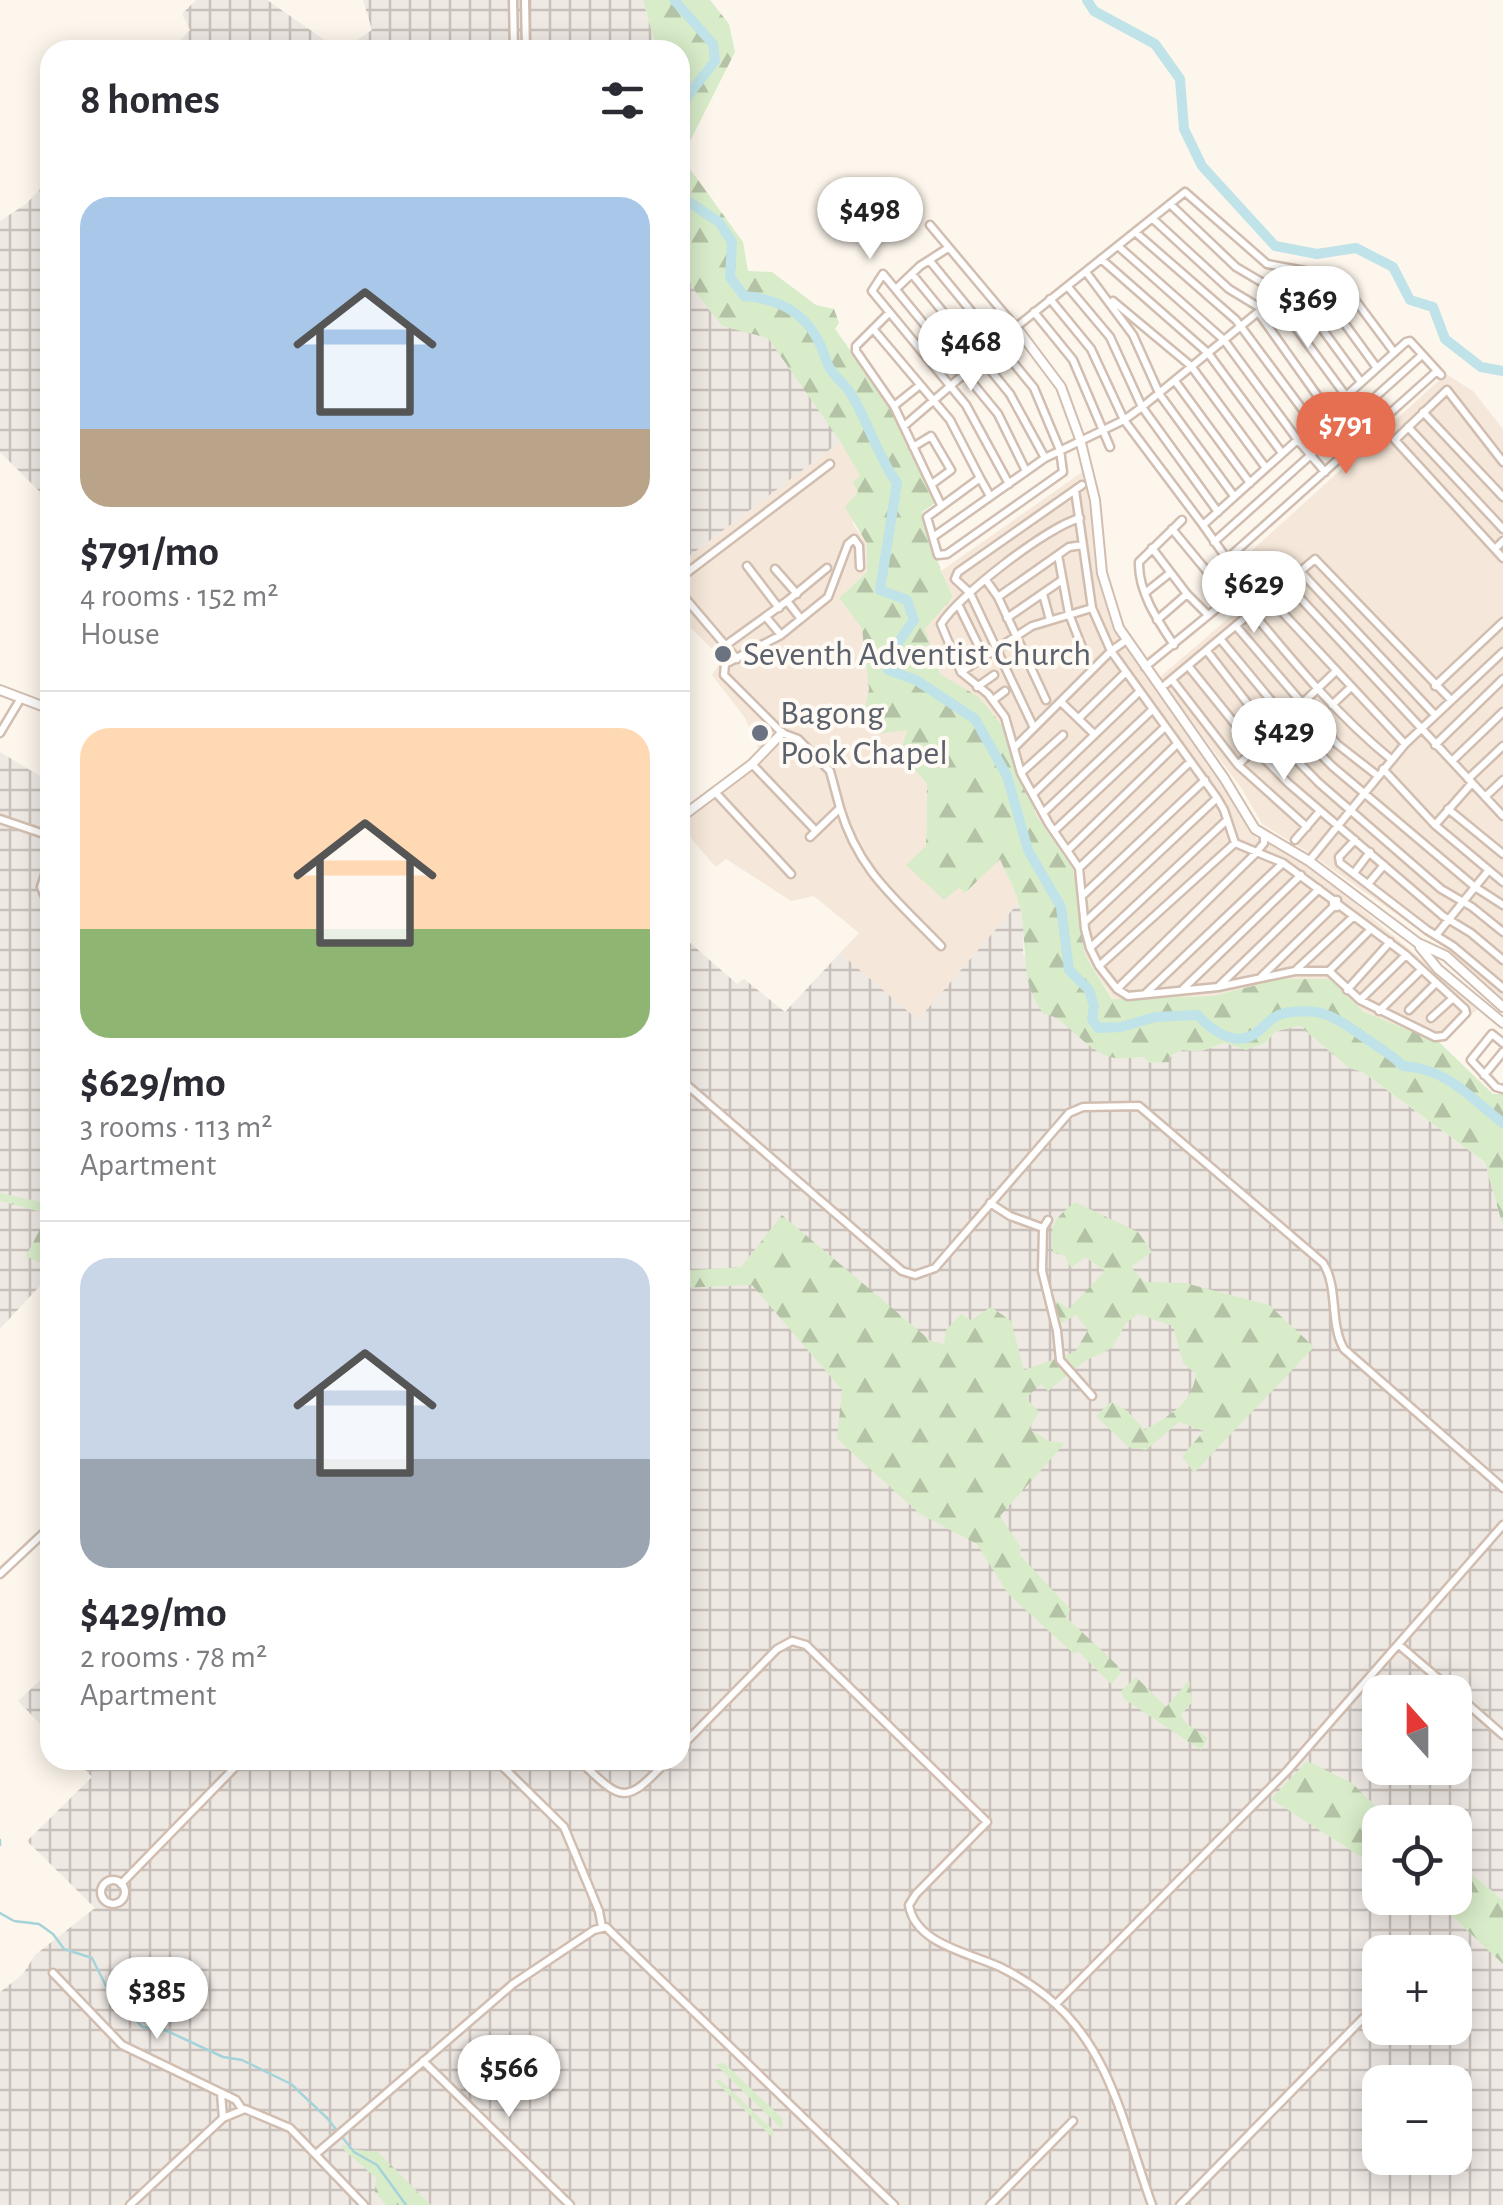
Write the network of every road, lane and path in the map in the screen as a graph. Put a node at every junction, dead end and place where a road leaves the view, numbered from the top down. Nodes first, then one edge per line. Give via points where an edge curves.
1 (513, 0) edge
2 (525, 0) edge
3 (514, 40) edge
4 (526, 40) edge
5 (1170, 204) junction
6 (1152, 218) junction
7 (930, 225) dead end
8 (1135, 232) junction
9 (1118, 246) junction
10 (948, 248) junction
11 (1101, 259) junction
12 (930, 261) junction
13 (1086, 272) junction
14 (1306, 272) junction
15 (912, 274) junction
16 (1290, 285) junction
17 (1068, 286) junction
18 (897, 288) junction
19 (1107, 296) junction
20 (1277, 296) junction
21 (1050, 299) junction
22 (1260, 310) junction
23 (1034, 312) junction
24 (889, 313) junction
25 (1241, 326) junction
26 (1016, 328) junction
27 (874, 330) junction
28 (1224, 340) junction
29 (999, 344) junction
30 (1394, 352) junction
31 (1208, 354) junction
32 (1422, 355) junction
33 (983, 358) junction
34 (1190, 366) junction
35 (1378, 368) junction
36 (967, 373) junction
37 (1175, 381) junction
38 (1361, 382) junction
39 (920, 385) junction
40 (952, 387) junction
41 (1160, 395) junction
42 (1346, 396) junction
43 (935, 402) junction
44 (894, 406) junction
45 (1142, 408) junction
46 (1329, 412) junction
47 (1424, 412) junction
48 (1124, 420) junction
49 (1314, 425) junction
50 (904, 426) junction
51 (1408, 426) junction
52 (1104, 428) junction
53 (1080, 439) junction
54 (1297, 439) junction
55 (1110, 446) dead end
56 (914, 447) junction
57 (1060, 450) junction
58 (1282, 453) junction
59 (1312, 456) junction
60 (1045, 458) junction
61 (1503, 462) edge
62 (830, 464) dead end
63 (1266, 468) junction
64 (1026, 471) junction
65 (1325, 472) junction
66 (980, 478) junction
67 (1250, 482) junction
68 (932, 484) junction
69 (1008, 484) junction
70 (990, 496) junction
71 (1234, 496) junction
72 (1503, 497) edge
73 (941, 505) junction
74 (1218, 512) junction
75 (1080, 518) junction
76 (1182, 520) dead end
77 (1203, 525) junction
78 (1172, 529) junction
79 (1503, 529) edge
80 (932, 537) junction
81 (1214, 542) junction
82 (1503, 542) edge
83 (1082, 545) junction
84 (1152, 548) junction
85 (1495, 549) junction
86 (1058, 556) junction
87 (1503, 558) edge
88 (747, 566) dead end
89 (860, 567) dead end
90 (827, 568) dead end
91 (775, 569) dead end
92 (690, 570) edge
93 (1300, 571) junction
94 (1170, 573) junction
95 (986, 580) junction
96 (1062, 580) junction
97 (1286, 584) junction
98 (1238, 590) dead end
99 (1145, 593) junction
100 (796, 594) junction
101 (970, 594) junction
102 (1043, 594) junction
103 (1187, 594) junction
104 (998, 597) junction
105 (1229, 598) junction
106 (1270, 599) junction
107 (788, 602) junction
108 (690, 604) edge
109 (958, 604) junction
110 (778, 608) junction
111 (1092, 608) junction
112 (1252, 613) junction
113 (1069, 614) junction
114 (1208, 615) junction
115 (766, 617) junction
116 (1007, 618) junction
117 (801, 619) junction
118 (1050, 620) junction
119 (1157, 620) junction
120 (1503, 622) edge
121 (1236, 626) junction
122 (780, 635) junction
123 (1016, 637) junction
124 (1221, 640) junction
125 (1126, 641) junction
126 (726, 645) junction
127 (1174, 645) junction
128 (996, 648) junction
129 (1111, 651) junction
130 (1207, 652) junction
131 (1503, 652) edge
132 (1085, 655) dead end
133 (984, 657) junction
134 (736, 660) junction
135 (1189, 666) junction
136 (1144, 668) junction
137 (1336, 671) junction
138 (961, 672) junction
139 (1126, 673) junction
140 (994, 675) dead end
141 (1503, 679) edge
142 (1350, 686) junction
143 (1435, 686) junction
144 (977, 687) junction
145 (0, 690) edge
146 (1317, 690) junction
147 (1005, 691) dead end
148 (1139, 692) junction
149 (21, 698) junction
150 (993, 700) junction
151 (1046, 700) dead end
152 (1452, 700) junction
153 (1061, 702) junction
154 (1302, 704) junction
155 (1332, 705) junction
156 (40, 706) edge
157 (1152, 711) junction
158 (1503, 712) edge
159 (1435, 715) junction
160 (1079, 718) junction
161 (1286, 720) junction
162 (1165, 727) junction
163 (1034, 728) junction
164 (1419, 729) junction
165 (0, 733) edge
166 (782, 733) junction
167 (1094, 734) junction
168 (1063, 735) dead end
169 (1272, 735) junction
170 (1177, 744) junction
171 (1405, 744) junction
172 (1435, 745) junction
173 (1503, 746) edge
174 (1014, 748) junction
175 (1256, 750) junction
176 (1392, 760) junction
177 (1452, 761) junction
178 (1190, 762) junction
179 (752, 764) junction
180 (1238, 765) junction
181 (1022, 773) junction
182 (1381, 773) junction
183 (1205, 780) junction
184 (1503, 780) edge
185 (1470, 781) junction
186 (715, 792) junction
187 (1366, 793) junction
188 (1033, 794) junction
189 (1485, 797) junction
190 (1217, 798) junction
191 (840, 808) junction
192 (1448, 809) junction
193 (690, 811) edge
194 (1320, 811) junction
195 (1352, 811) junction
196 (1043, 813) junction
197 (1502, 815) edge
198 (0, 819) edge
199 (1227, 820) junction
200 (1338, 825) junction
201 (1435, 825) junction
202 (1306, 827) junction
203 (1054, 831) junction
204 (40, 833) edge
205 (1264, 836) junction
206 (1295, 840) dead end
207 (1355, 840) junction
208 (1235, 843) junction
209 (1069, 849) junction
210 (1370, 852) junction
211 (1256, 854) junction
212 (1503, 854) edge
213 (1309, 860) junction
214 (1282, 864) junction
215 (1384, 865) junction
216 (1079, 868) junction
217 (1488, 871) junction
218 (1354, 873) junction
219 (791, 874) dead end
220 (1301, 875) junction
221 (1503, 882) edge
222 (1368, 884) junction
223 (1319, 888) junction
224 (1476, 888) junction
225 (1082, 897) junction
226 (1463, 903) junction
227 (1335, 904) junction
228 (1503, 906) edge
229 (1354, 916) junction
230 (1449, 919) junction
231 (1084, 923) junction
232 (1371, 929) junction
233 (1503, 932) edge
234 (1437, 934) junction
235 (1390, 942) junction
236 (1418, 944) junction
237 (941, 946) dead end
238 (1090, 948) junction
239 (1406, 954) junction
240 (1503, 960) edge
241 (1099, 966) junction
242 (1295, 971) junction
243 (1329, 971) junction
244 (1420, 971) junction
245 (1260, 978) junction
246 (1435, 984) junction
247 (1218, 987) junction
248 (1503, 988) edge
249 (1116, 989) junction
250 (1182, 990) junction
251 (1348, 990) junction
252 (1146, 993) junction
253 (1453, 998) junction
254 (1360, 1000) junction
255 (1503, 1007) edge
256 (1409, 1010) dead end
257 (1380, 1011) junction
258 (1431, 1018) dead end
259 (1503, 1024) edge
260 (1503, 1043) edge
261 (1503, 1052) edge
262 (1484, 1075) junction
263 (1502, 1086) edge
264 (690, 1088) edge
265 (990, 1203) junction
266 (1048, 1220) dead end
267 (1043, 1228) junction
268 (1092, 1396) dead end
269 (1503, 1488) edge
270 (1503, 1525) edge
271 (40, 1536) edge
272 (0, 1574) edge
273 (1399, 1645) junction
274 (1433, 1675) edge
275 (1472, 1708) edge
276 (1503, 1735) edge
277 (690, 1738) edge
278 (232, 1770) edge
279 (506, 1770) edge
280 (589, 1770) edge
281 (658, 1770) edge
282 (121, 1884) dead end
283 (602, 1926) junction
284 (53, 1973) dead end
285 (1056, 2004) junction
286 (1362, 2019) edge
287 (423, 2062) junction
288 (221, 2093) junction
289 (242, 2109) junction
290 (223, 2118) junction
291 (1073, 2120) dead end
292 (316, 2154) junction
293 (130, 2205) edge
294 (364, 2205) edge
295 (570, 2205) edge
296 (894, 2205) edge
297 (990, 2205) edge
298 (1152, 2205) edge
299 (1180, 2205) edge

1 - 3 street
2 - 4 street
5 - 6 street
5 - 14 street via 1188,193 1267,264
5 - 20 street
6 - 8 street
6 - 22 street
7 - 10 street
8 - 9 street
8 - 25 street
9 - 11 street
9 - 28 street
10 - 12 street
10 - 26 street
11 - 13 street
11 - 31 street
12 - 15 street
12 - 29 street
13 - 17 street
13 - 19 street
14 - 16 street
14 - 30 street via 1338,277
14 - 35 street
15 - 18 street
15 - 33 street
16 - 20 street
16 - 38 street
17 - 21 street
17 - 45 street via 1110,338
18 - 24 street via 884,274 871,288
18 - 36 street
19 - 34 street
19 - 41 street
20 - 22 street
20 - 42 street
21 - 23 street
21 - 48 street via 1091,349
22 - 25 street
22 - 46 street
23 - 26 street
23 - 52 street via 1072,360
24 - 27 street
24 - 40 street
25 - 28 street
25 - 49 street
26 - 29 street
26 - 53 street via 1061,388
27 - 39 street
27 - 44 street via 856,351
28 - 31 street
28 - 54 street
29 - 33 street
29 - 57 street via 1034,388
30 - 32 street via 1408,341
30 - 35 street
31 - 34 street
31 - 58 street
32 - 59 street
32 - 65 street via 1439,373
33 - 36 street
33 - 60 street
34 - 37 street
34 - 63 street
35 - 38 street
36 - 40 street
36 - 64 street via 998,414
37 - 41 street
37 - 67 street
38 - 42 street
39 - 43 street
39 - 44 street
40 - 43 street
40 - 69 street
41 - 45 street
41 - 71 street
42 - 46 street
43 - 50 street
43 - 66 street
44 - 50 street
45 - 48 street
45 - 74 street
46 - 49 street
47 - 51 street
47 - 61 street via 1447,390
47 - 72 street
48 - 52 street
48 - 77 street
49 - 54 street
50 - 56 street
51 - 79 street
51 - 85 street via 1396,443
52 - 53 street
52 - 55 street
53 - 57 street
53 - 125 street via 1106,591
54 - 58 street
54 - 59 street
56 - 68 street
56 - 68 street via 931,436 950,470
57 - 60 street
57 - 80 street via 1063,472 946,554 938,554
58 - 63 street
59 - 65 street
59 - 81 street
60 - 64 street
62 - 92 street
63 - 67 street
64 - 69 street
65 - 81 street via 1230,559
66 - 70 street
66 - 73 street
67 - 71 street
68 - 73 street
69 - 70 street
70 - 80 street
71 - 74 street
73 - 80 street via 927,517
74 - 77 street
75 - 83 street
75 - 95 street
75 - 101 street via 1078,487 958,572 956,579
76 - 78 street
77 - 81 street
78 - 84 street
78 - 105 street
82 - 85 street
83 - 86 street
83 - 111 street
84 - 94 street
84 - 99 street via 1139,562
85 - 87 street
86 - 96 street
86 - 104 street
88 - 110 street
89 - 117 street via 854,539 834,589
90 - 100 street
91 - 100 street
93 - 97 street
93 - 143 street via 1318,560
93 - 159 street
94 - 99 street
94 - 103 street
95 - 101 street
95 - 104 street
96 - 102 street
96 - 113 street
97 - 106 street
97 - 164 street
98 - 105 street
99 - 119 street
100 - 107 street
101 - 109 street
101 - 128 street
102 - 116 street
102 - 118 street
103 - 114 street
103 - 119 street
104 - 116 street
105 - 114 street
106 - 112 street
106 - 137 street
107 - 110 street
107 - 117 street
108 - 126 street
109 - 133 street
109 - 138 street via 940,624
110 - 115 street
111 - 113 street
111 - 129 street
112 - 121 street
112 - 146 street
113 - 118 street
113 - 132 street
114 - 127 street
115 - 122 street
115 - 126 street
116 - 123 street
117 - 122 street
118 - 123 street
119 - 127 street
120 - 143 street
121 - 124 street
121 - 154 street
122 - 134 street
123 - 128 street
123 - 151 street
124 - 130 street
124 - 161 street
125 - 129 street
125 - 136 street
126 - 134 street
127 - 136 street
128 - 133 street
128 - 163 street
129 - 139 street
129 - 153 street
130 - 135 street
130 - 169 street
131 - 152 street
133 - 138 street
134 - 166 street via 725,664 724,675
135 - 175 street
135 - 180 street via 1170,682
136 - 205 street
137 - 142 street
137 - 146 street
138 - 144 street
139 - 148 street
139 - 160 street
140 - 144 street
141 - 172 street
142 - 155 street
142 - 171 street
143 - 152 street
144 - 150 street
145 - 149 street
146 - 154 street
146 - 155 street
147 - 150 street
148 - 157 street
148 - 167 street
149 - 156 street
149 - 165 street
150 - 174 street
152 - 159 street
153 - 160 street
153 - 163 street
154 - 161 street
154 - 182 street via 1337,744
155 - 176 street
157 - 162 street
157 - 196 street
158 - 177 street
159 - 164 street
160 - 167 street
161 - 169 street
161 - 187 street
162 - 170 street
162 - 203 street
163 - 174 street
164 - 171 street
164 - 172 street
166 - 179 street
166 - 191 street via 798,739 830,771
167 - 188 street
168 - 181 street
169 - 175 street
169 - 195 street
170 - 178 street
170 - 209 street
171 - 176 street
172 - 177 street
173 - 185 street
174 - 181 street
175 - 180 street
175 - 194 street
176 - 182 street
177 - 185 street
178 - 183 street
178 - 216 street
179 - 186 street
179 - 191 street via 813,834
180 - 202 street
181 - 188 street
182 - 187 street
182 - 201 street
183 - 190 street
183 - 225 street
184 - 189 street
185 - 189 street
185 - 192 street
186 - 193 street
186 - 219 street
187 - 195 street
187 - 224 street
188 - 196 street
189 - 197 street
190 - 199 street
190 - 231 street
191 - 237 street via 862,863
192 - 201 street
192 - 212 street
194 - 200 street
194 - 202 street
195 - 200 street
195 - 226 street
196 - 203 street
198 - 204 street
199 - 208 street
199 - 238 street
200 - 207 street
200 - 213 street
201 - 217 street
202 - 206 street
203 - 209 street
205 - 211 street
205 - 213 street
207 - 210 street
207 - 218 street via 1338,858
208 - 211 street
208 - 241 street
209 - 216 street
210 - 215 street
210 - 218 street
211 - 214 street
211 - 249 street
213 - 236 street
214 - 220 street
214 - 252 street
215 - 222 street
215 - 230 street
216 - 225 street
217 - 221 street
217 - 224 street
218 - 222 street
220 - 223 street
220 - 250 street
222 - 234 street
223 - 227 street
223 - 247 street
224 - 226 street
224 - 228 street
225 - 231 street
226 - 230 street
226 - 233 street
227 - 229 street
227 - 245 street
229 - 232 street
229 - 242 street
230 - 234 street
230 - 240 street
231 - 238 street
232 - 235 street
232 - 243 street
234 - 248 street
235 - 239 street
235 - 251 street
236 - 255 street via 1446,956
236 - 259 street
238 - 241 street
239 - 244 street
239 - 254 street
241 - 249 street
242 - 243 street
242 - 245 street
243 - 251 street
244 - 246 street
244 - 257 street
245 - 247 street
246 - 253 street
246 - 256 street
247 - 250 street
249 - 252 street via 1128,996
250 - 252 street
251 - 254 street
253 - 257 street via 1466,1013 1440,1038
253 - 258 street
254 - 257 street
260 - 262 street via 1492,1034 1471,1060
261 - 262 street
262 - 263 street
264 - 265 street via 908,1274 935,1268
265 - 267 street
265 - 269 street via 1072,1111 1142,1108 1323,1263 1346,1352
266 - 267 street
267 - 268 street via 1043,1282 1060,1360
270 - 273 street
271 - 272 street
273 - 274 street
273 - 285 street via 1266,1792
275 - 276 street
277 - 285 street via 776,1649 802,1642 987,1822 912,1898 911,1914 941,1943 1013,1974
278 - 282 street
279 - 283 street via 564,1827
280 - 281 street via 623,1794 640,1789
283 - 287 street via 512,1984
283 - 296 street
284 - 288 street via 122,2045
285 - 298 street via 1105,2070
286 - 299 street
287 - 292 street
287 - 295 street
288 - 289 street
288 - 290 street
289 - 290 street
289 - 292 street via 286,2124
290 - 293 street
291 - 297 street
292 - 294 street

